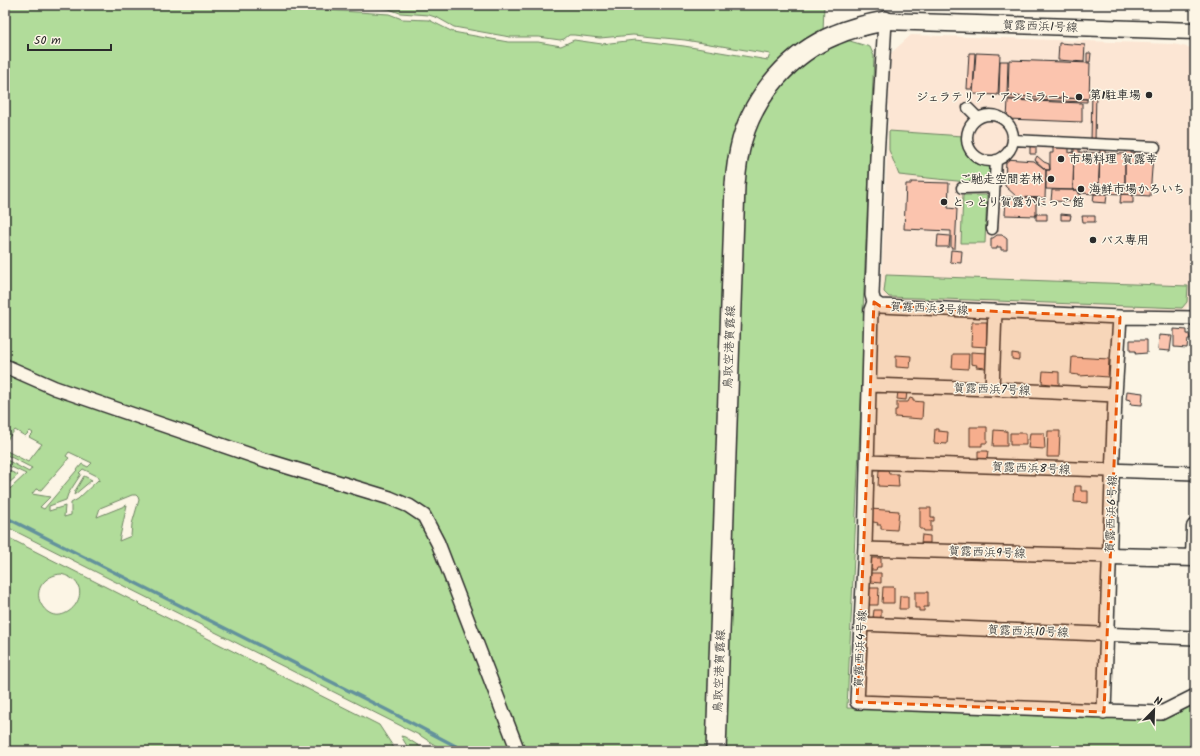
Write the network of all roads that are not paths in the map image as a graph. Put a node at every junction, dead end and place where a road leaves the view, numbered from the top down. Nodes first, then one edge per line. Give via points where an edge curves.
1 (885, 21) junction
2 (1195, 31) edge
3 (968, 108) dead end
4 (978, 118) junction
5 (1013, 140) junction
6 (1156, 146) dead end
7 (996, 160) junction
8 (994, 187) junction
9 (962, 188) dead end
10 (992, 229) dead end
11 (874, 302) junction
12 (996, 311) junction
13 (1120, 317) junction
14 (1195, 318) edge
15 (5, 366) edge
16 (869, 385) junction
17 (992, 389) junction
18 (1115, 395) junction
19 (867, 462) junction
20 (1113, 471) junction
21 (1195, 472) edge
22 (1195, 527) edge
23 (865, 549) junction
24 (1110, 556) junction
25 (1194, 558) edge
26 (861, 624) junction
27 (1107, 634) junction
28 (1195, 638) edge
29 (1195, 696) edge
30 (1104, 712) junction
31 (518, 751) edge
32 (716, 751) edge

1 - 2 street, 賀露西浜1号線
1 - 11 street, 賀露西浜3号線 via 876,172 872,295
1 - 32 main road, 鳥取空港賀露線 via 834,35 795,60 772,83 753,111 738,155 734,193
3 - 4 street
4 - 5 street via 990,115 1004,120 1009,126
4 - 7 street via 967,132 969,147 978,158 985,161
5 - 6 street
5 - 7 street via 1006,154
7 - 8 street
8 - 9 street
8 - 10 street
11 - 12 street, 賀露西浜3号線 via 880,306
11 - 16 street, 賀露西浜4号線 via 871,310
12 - 13 street, 賀露西浜3号線
12 - 17 street
13 - 14 street, 賀露西浜3号線
13 - 18 street, 賀露西浜6号線
15 - 31 street via 55,388 265,460 390,498 424,516 438,543
16 - 17 street, 賀露西浜7号線
16 - 19 street, 賀露西浜4号線
17 - 18 street, 賀露西浜7号線
18 - 20 street, 賀露西浜6号線
19 - 20 street, 賀露西浜8号線
19 - 23 street, 賀露西浜4号線
20 - 21 street, 賀露西浜8号線
20 - 24 street, 賀露西浜6号線
22 - 25 street
23 - 24 street, 賀露西浜9号線
23 - 26 street, 賀露西浜4号線
24 - 25 street
24 - 27 street, 賀露西浜6号線
26 - 27 street, 賀露西浜10号線
26 - 30 street, 賀露西浜4号線 via 857,702
27 - 28 street, 賀露西浜10号線
27 - 30 street, 賀露西浜6号線
29 - 30 street, 賀露西浜4号線 via 1161,713

